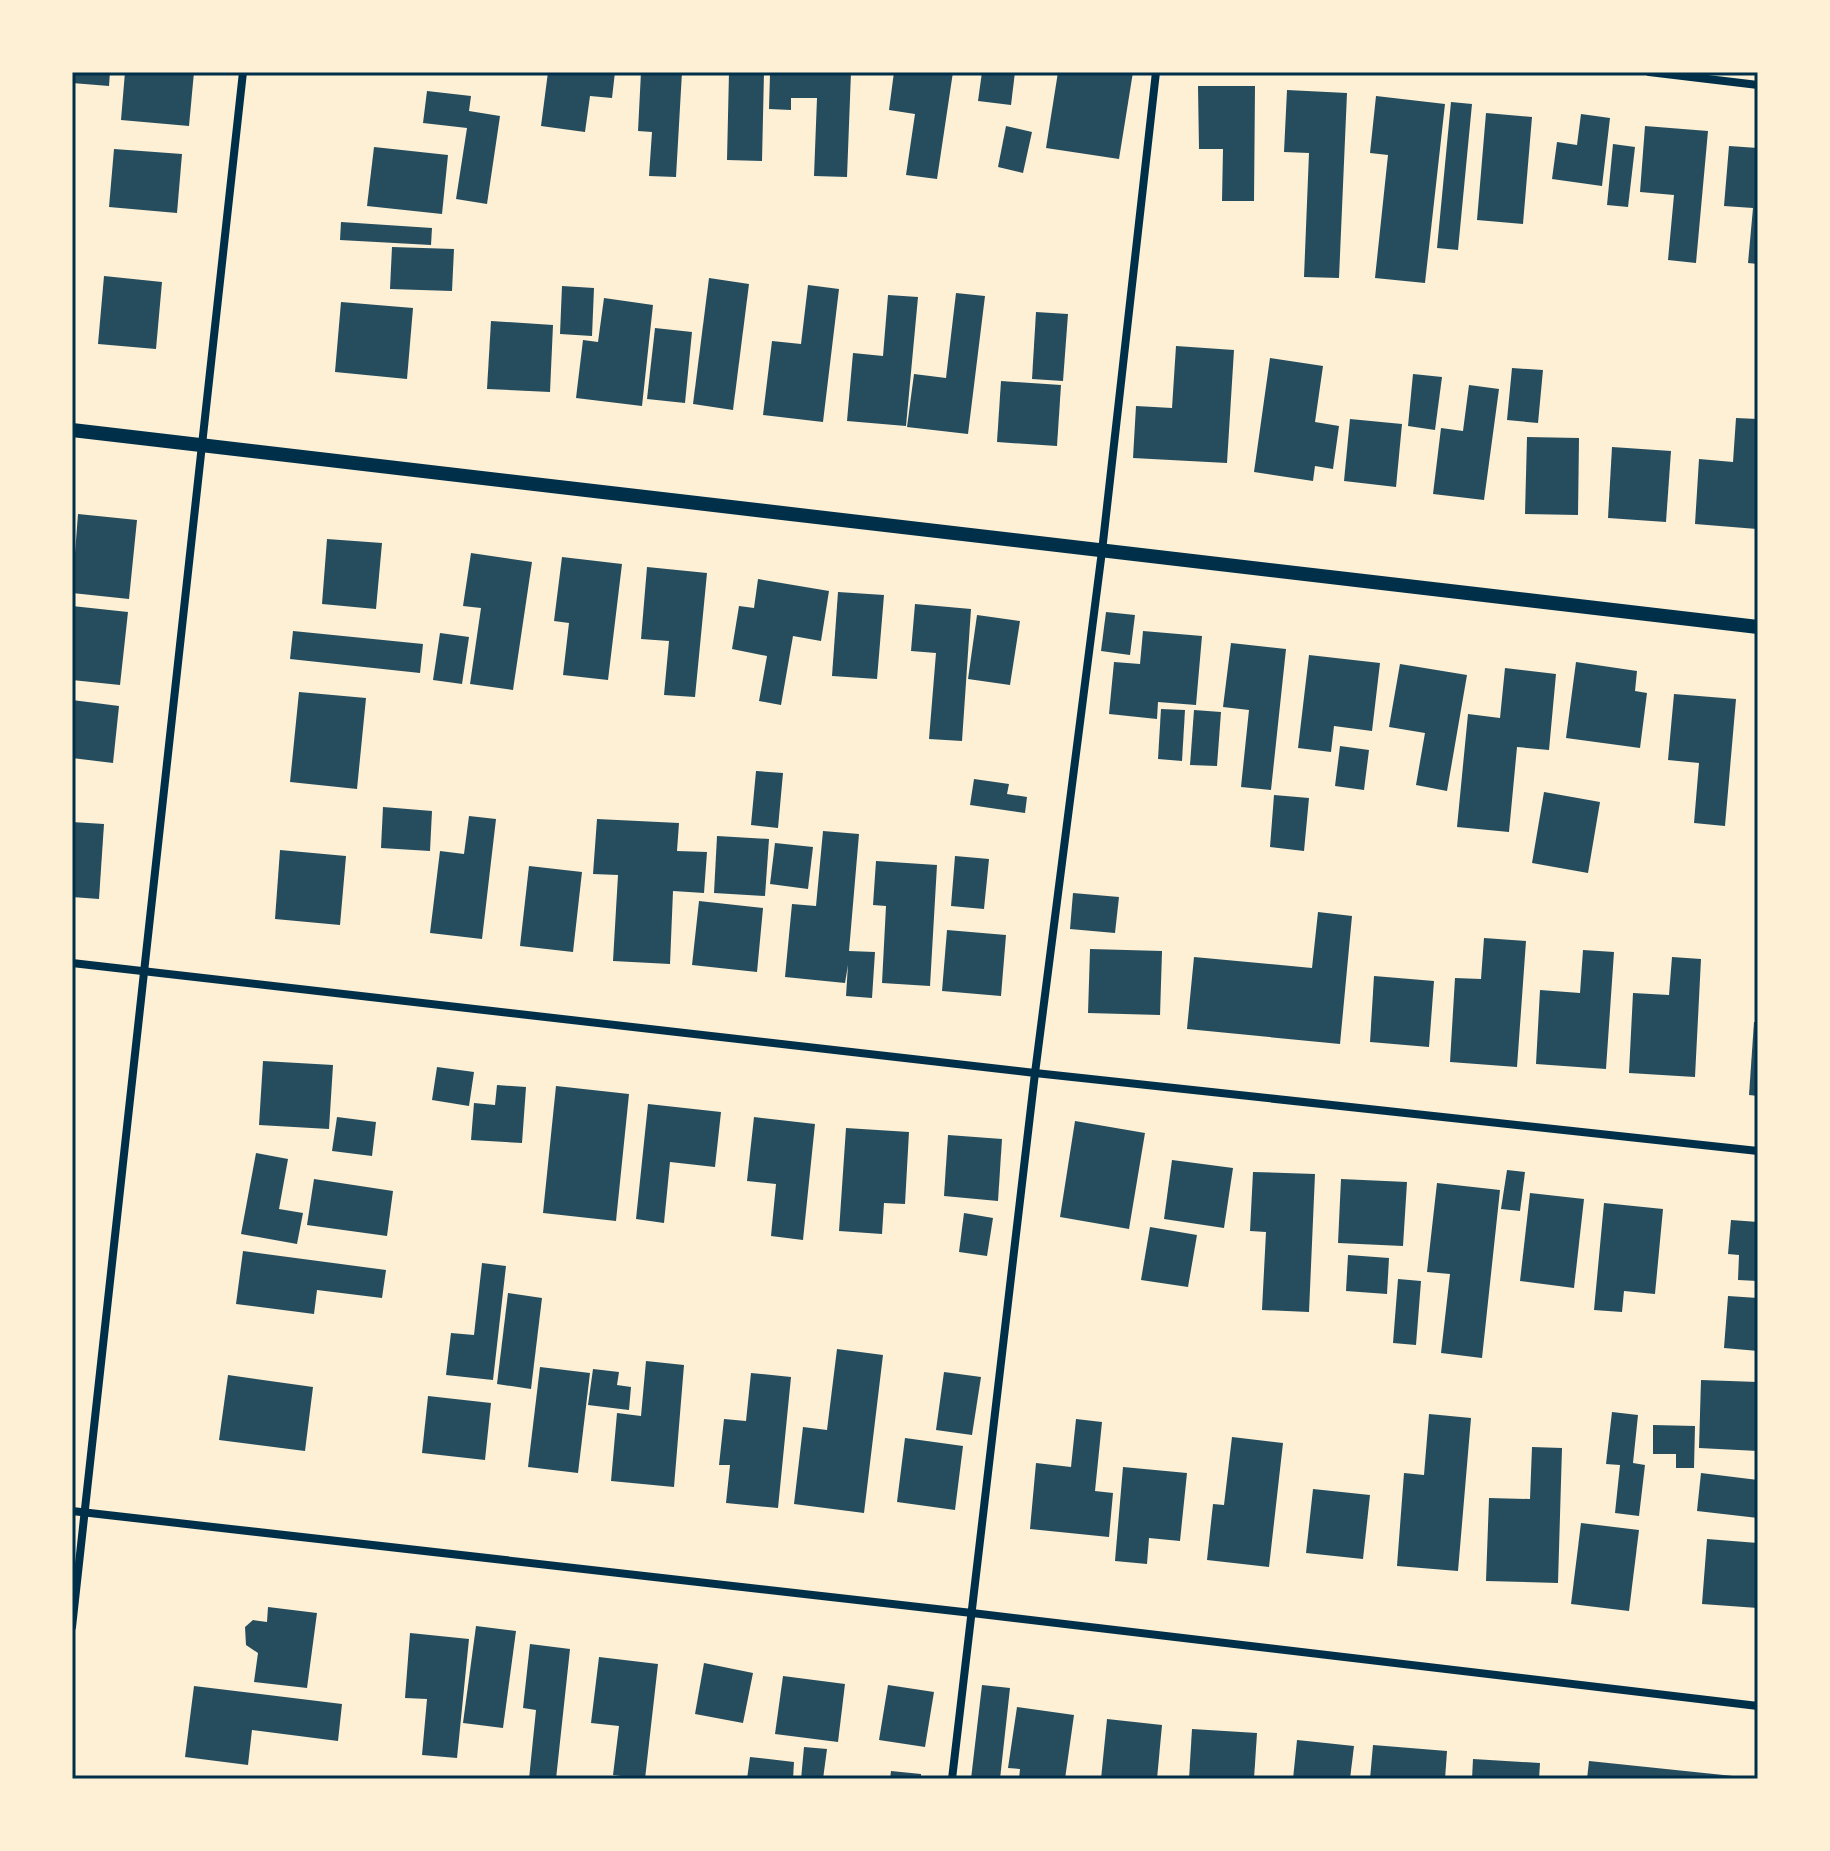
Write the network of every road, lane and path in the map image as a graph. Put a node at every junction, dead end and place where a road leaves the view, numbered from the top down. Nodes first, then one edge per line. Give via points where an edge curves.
1 (243, 72) edge
2 (1156, 72) edge
3 (1649, 72) edge
4 (1758, 85) edge
5 (72, 430) edge
6 (202, 447) junction
7 (1102, 551) junction
8 (1758, 627) edge
9 (72, 963) edge
10 (144, 972) junction
11 (1035, 1073) junction
12 (1758, 1151) edge
13 (72, 1511) edge
14 (85, 1512) junction
15 (972, 1613) junction
16 (72, 1627) edge
17 (1758, 1706) edge
18 (952, 1779) edge

1 - 6 street
2 - 7 street
3 - 4 street
5 - 6 street
6 - 7 street
6 - 10 street
7 - 8 street
7 - 11 street
9 - 10 street
10 - 11 street
10 - 14 street
11 - 12 street
11 - 15 street
13 - 14 street
14 - 15 street
14 - 16 street
15 - 17 street
15 - 18 street

